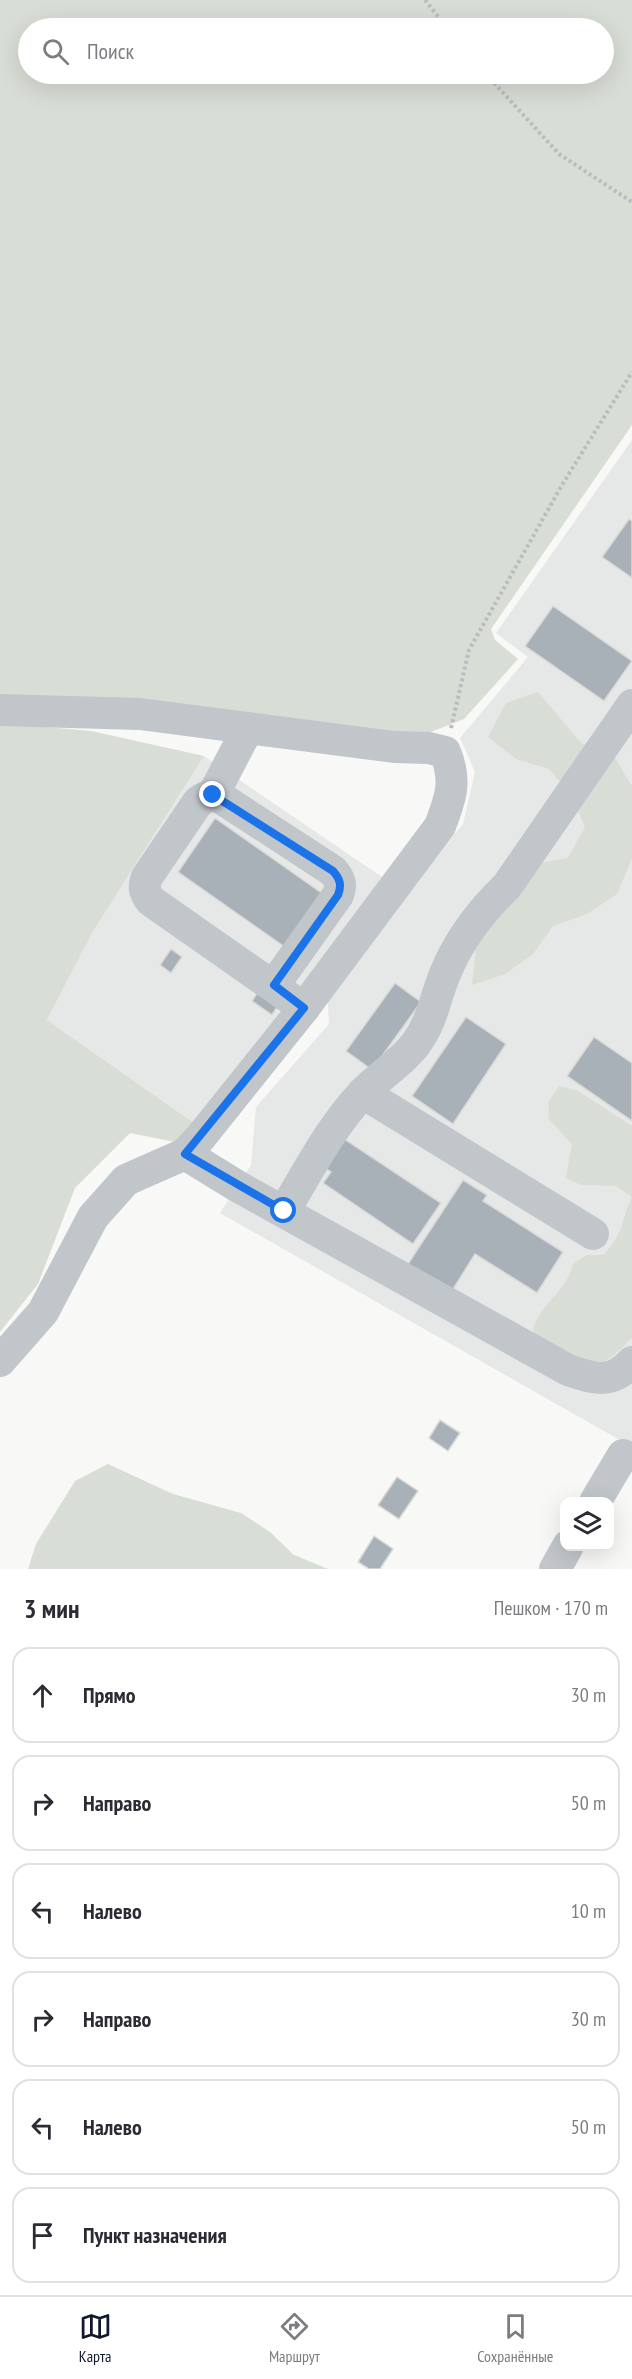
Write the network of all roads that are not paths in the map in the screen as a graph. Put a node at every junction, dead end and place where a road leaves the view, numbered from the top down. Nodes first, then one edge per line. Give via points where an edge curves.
1 (632, 705) edge
2 (0, 710) edge
3 (248, 728) junction
4 (213, 795) junction
5 (274, 985) junction
6 (304, 1008) junction
7 (363, 1093) junction
8 (185, 1154) junction
9 (284, 1211) junction
10 (593, 1234) dead end
11 (0, 1361) edge
12 (632, 1362) edge
13 (623, 1455) dead end
14 (598, 1497) edge
15 (565, 1551) edge
16 (555, 1569) edge

1 - 7 street via 507,886 485,907 460,942 444,975 431,1021 414,1046
2 - 3 street via 140,714
3 - 4 street
3 - 6 street via 429,748 446,752 454,772 451,799 440,826
4 - 5 street via 339,878 338,895
4 - 5 street via 204,797 191,812 147,876 145,894
5 - 6 street
6 - 8 street
7 - 9 street via 337,1125
7 - 10 street
8 - 9 street
8 - 11 street via 126,1180 93,1217 43,1312
9 - 12 street via 568,1370 596,1380 621,1374
13 - 14 street
15 - 16 street

